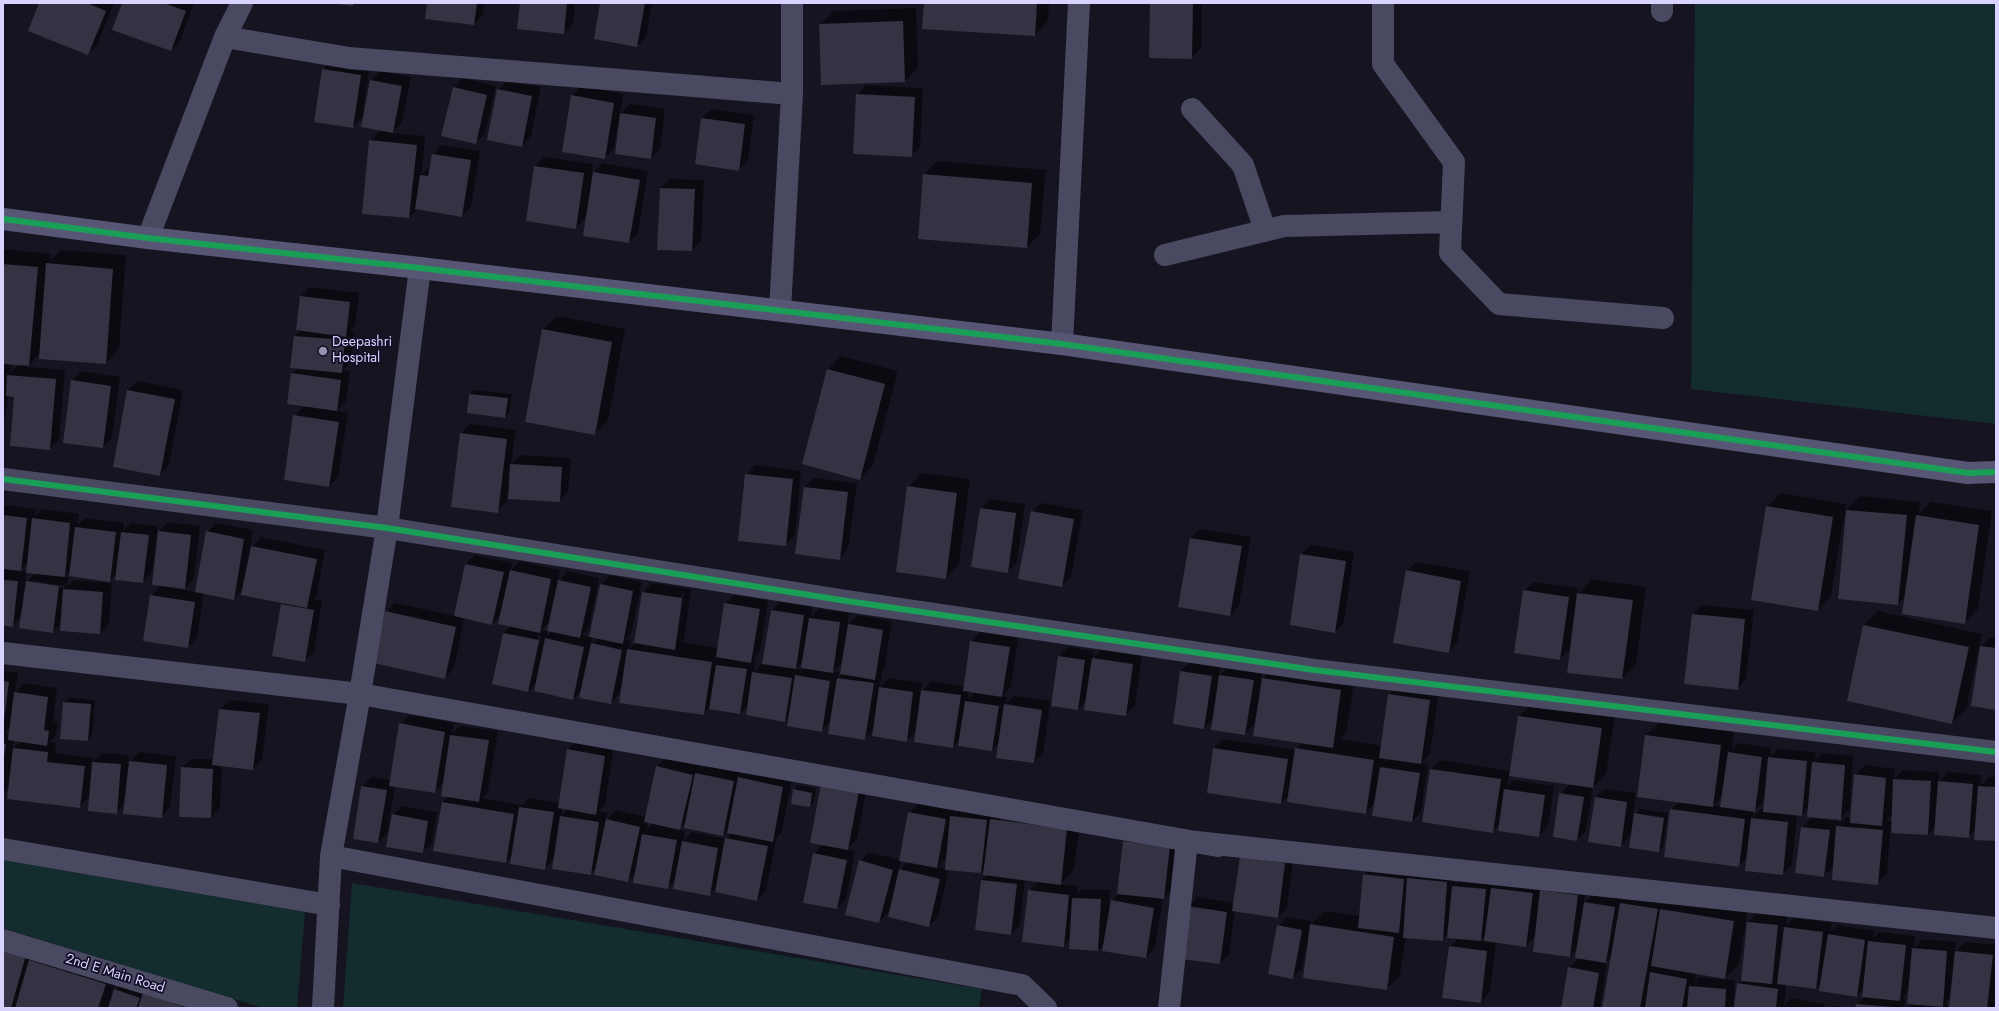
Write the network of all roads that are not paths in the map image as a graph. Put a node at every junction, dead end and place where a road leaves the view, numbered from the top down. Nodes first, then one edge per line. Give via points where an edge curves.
1 (242, 3) edge
2 (792, 3) edge
3 (1079, 3) edge
4 (1383, 3) edge
5 (225, 37) junction
6 (792, 94) junction
7 (1192, 109) dead end
8 (3, 219) edge
9 (1451, 222) junction
10 (1265, 230) junction
11 (148, 238) junction
12 (1165, 255) dead end
13 (420, 268) junction
14 (780, 310) junction
15 (1663, 318) dead end
16 (1062, 344) junction
17 (1996, 472) edge
18 (3, 479) edge
19 (387, 528) junction
20 (3, 653) edge
21 (360, 694) junction
22 (1996, 752) edge
23 (1218, 846) junction
24 (3, 849) edge
25 (331, 856) junction
26 (329, 905) junction
27 (1996, 928) edge
28 (3, 940) edge
29 (227, 1008) edge
30 (324, 1008) edge
31 (1046, 1008) edge
32 (1169, 1008) edge

1 - 5 street
2 - 6 street
3 - 16 street
4 - 9 street via 1382,64 1454,162
5 - 6 street via 349,58
5 - 11 street
6 - 14 street
7 - 10 street via 1243,165
8 - 11 street
9 - 10 street via 1284,226
9 - 15 street via 1450,253 1499,304
10 - 12 street
11 - 13 street
13 - 14 street
13 - 19 street
14 - 16 street
16 - 17 street via 1968,473
18 - 19 street
19 - 21 street
19 - 22 street via 847,601 1314,670
20 - 21 street
21 - 23 street
21 - 25 street
23 - 27 street
23 - 32 street via 1187,841
24 - 26 street
25 - 26 street
25 - 31 street via 1022,985
26 - 30 street
28 - 29 street, 2nd E Main Road

